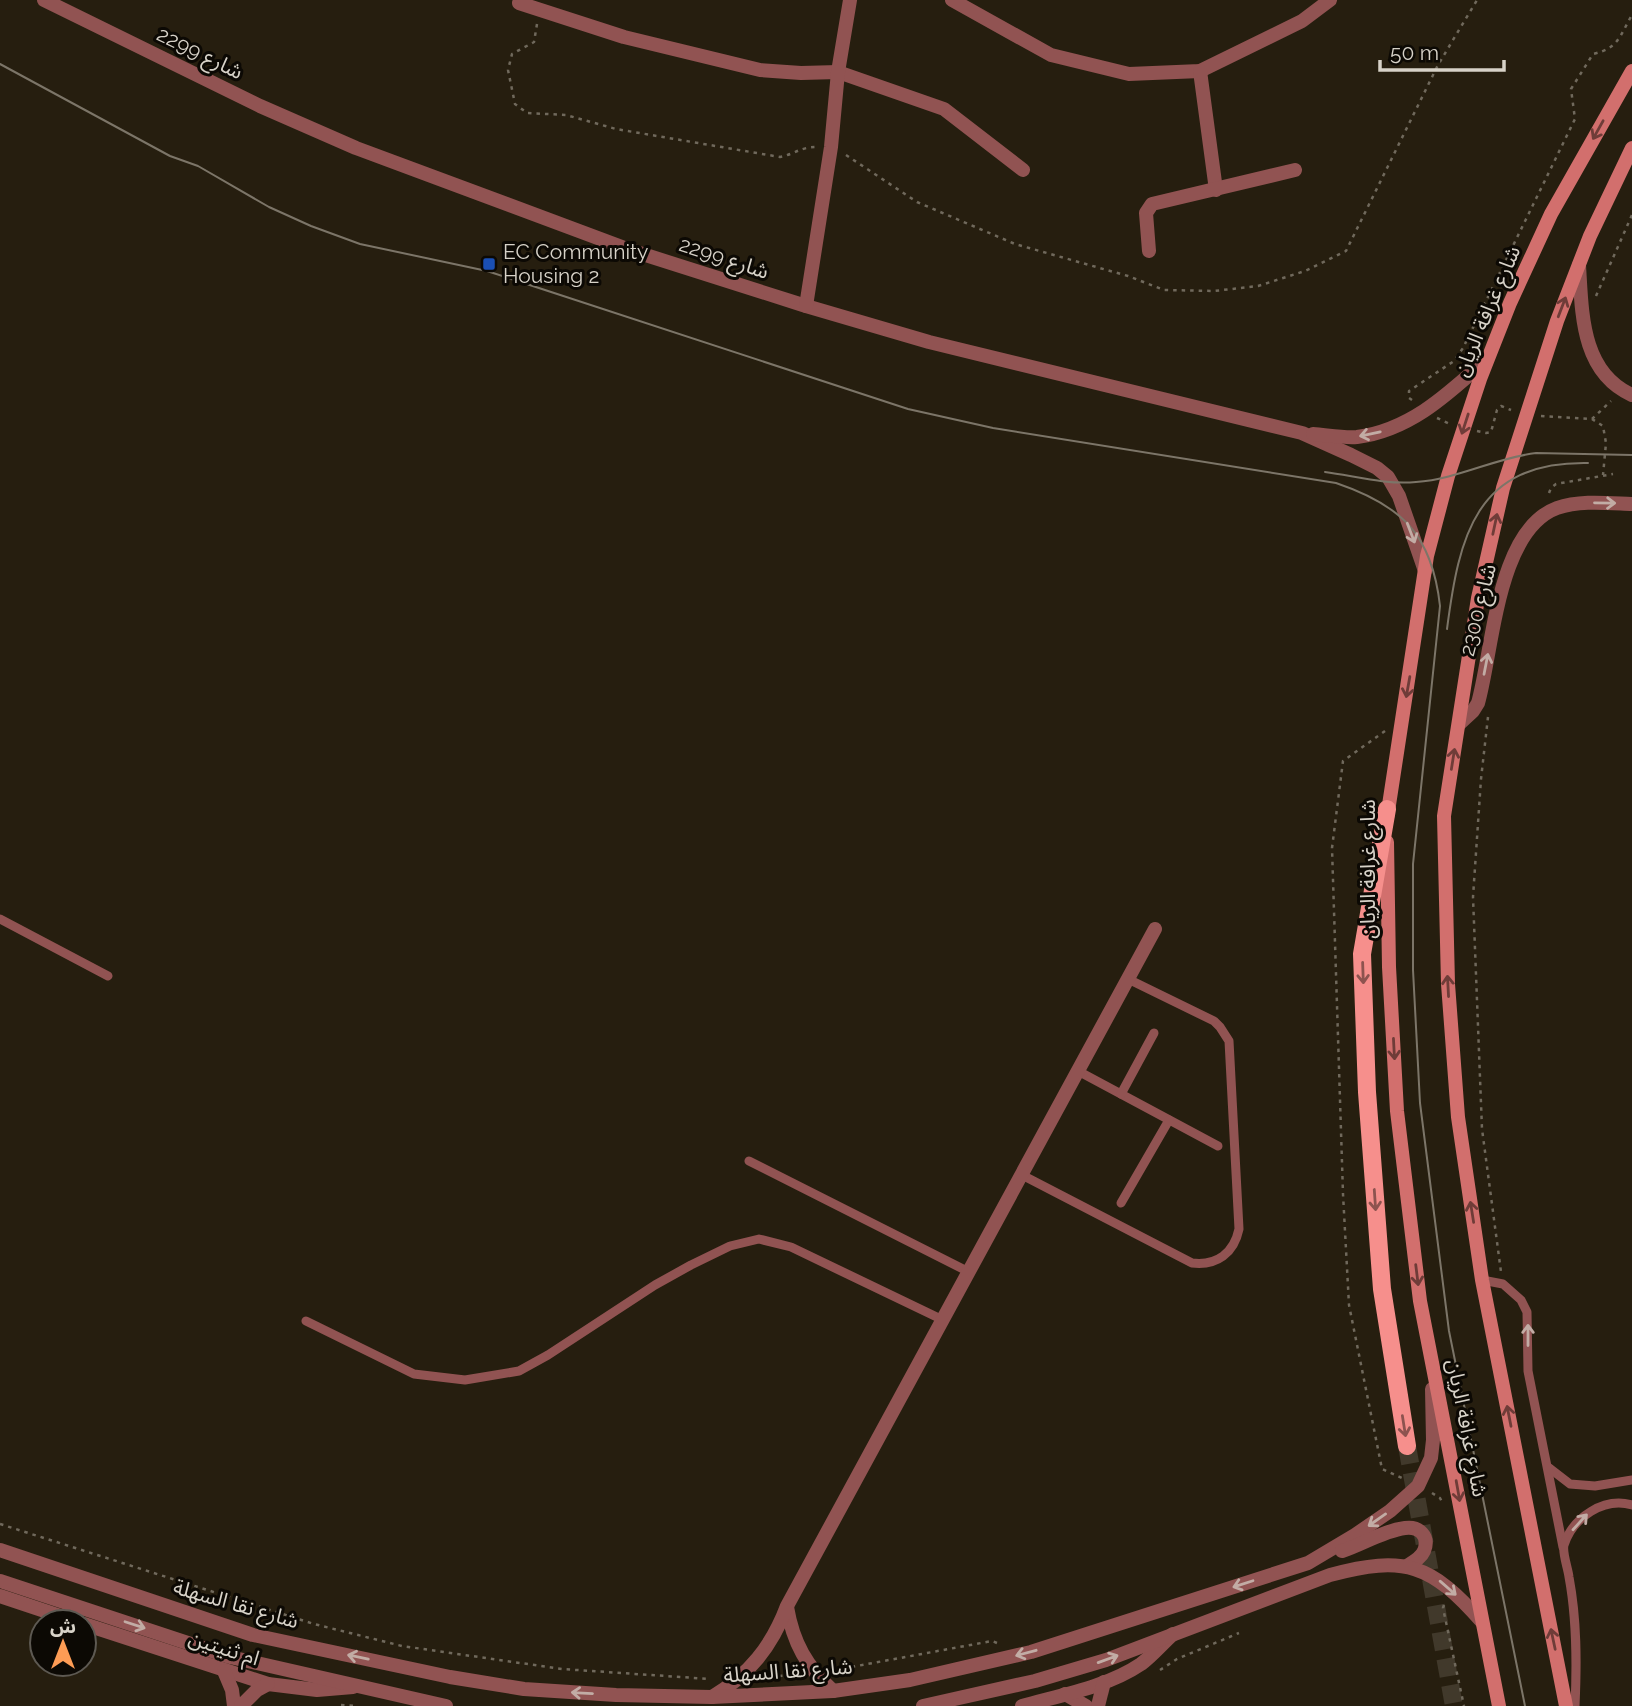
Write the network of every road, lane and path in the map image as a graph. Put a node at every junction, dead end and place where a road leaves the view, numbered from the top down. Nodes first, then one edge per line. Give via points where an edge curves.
1 (44, 0) edge
2 (850, 0) edge
3 (952, 0) edge
4 (1330, 0) edge
5 (519, 3) dead end
6 (1200, 71) junction
7 (1632, 71) edge
8 (838, 72) junction
9 (1632, 148) edge
10 (1023, 170) dead end
11 (1295, 170) dead end
12 (1216, 190) junction
13 (1632, 215) edge
14 (1149, 251) dead end
15 (1578, 265) junction
16 (1595, 298) dead end
17 (806, 306) junction
18 (1487, 359) junction
19 (1632, 395) edge
20 (1592, 419) dead end
21 (1301, 433) junction
22 (1602, 475) dead end
23 (1632, 504) edge
24 (1425, 571) junction
25 (1489, 716) dead end
26 (1459, 724) junction
27 (1387, 809) junction
28 (0, 919) edge
29 (1155, 929) dead end
30 (108, 976) dead end
31 (1128, 979) junction
32 (1154, 1033) dead end
33 (1078, 1071) junction
34 (1121, 1094) junction
35 (1168, 1120) junction
36 (1218, 1146) dead end
37 (749, 1161) dead end
38 (1022, 1174) junction
39 (1121, 1203) dead end
40 (969, 1272) junction
41 (1482, 1280) junction
42 (1503, 1284) junction
43 (943, 1320) junction
44 (306, 1321) dead end
45 (1430, 1352) junction
46 (1407, 1446) tunnel mouth
47 (1548, 1467) junction
48 (1632, 1480) edge
49 (1632, 1505) edge
50 (0, 1524) edge
51 (1563, 1547) junction
52 (0, 1550) edge
53 (1308, 1563) junction
54 (1407, 1566) junction
55 (0, 1581) edge
56 (1451, 1590) junction
57 (0, 1596) edge
58 (787, 1606) junction
59 (36, 1608) edge
60 (1482, 1622) junction
61 (98, 1629) edge
62 (1176, 1632) junction
63 (1031, 1652) junction
64 (225, 1671) junction
65 (815, 1674) junction
66 (738, 1679) junction
67 (1104, 1682) junction
68 (268, 1684) junction
69 (355, 1687) junction
70 (833, 1691) junction
71 (1066, 1693) junction
72 (712, 1697) junction
73 (234, 1706) edge
74 (241, 1706) edge
75 (446, 1706) edge
76 (923, 1706) edge
77 (1022, 1706) edge
78 (1086, 1706) edge
79 (1098, 1706) edge
80 (1464, 1706) edge
81 (1499, 1706) edge
82 (1566, 1706) edge
83 (1575, 1706) edge

1 - 17 street, شارع 2299 via 356,148 630,250
2 - 8 street
3 - 6 street via 1051,55 1129,74
4 - 6 street via 1302,21
5 - 8 street via 624,37 760,71
6 - 12 street
7 -> 18 main road, شارع غرافة الريان via 1551,214
8 - 10 street via 944,109
8 - 17 street
9 - 15 main road, شارع غرافة الريان
11 - 12 street
12 - 14 street via 1152,204 1146,213
13 - 16 path
15 - 19 street via 1583,319 1593,358 1621,390
26 -> 15 main road, شارع غرافة الريان via 1478,598 1503,488
17 - 21 street, شارع 2299 via 929,342
18 -> 21 street, شارع 2299 via 1437,404 1394,429 1355,437
18 -> 24 main road, شارع غرافة الريان via 1448,476
20 - 22 path via 1603,426
21 -> 24 street, شارع 2299 via 1351,454 1388,477
26 -> 23 street, شارع 2300 via 1478,703 1510,562 1536,521 1568,505
24 -> 27 main road, شارع غرافة الريان
25 - 42 path via 1473,897 1482,1129
41 -> 26 main road, شارع غرافة الريان via 1458,1117 1448,984 1444,816
27 -> 45 main road, شارع غرافة الريان via 1397,1111
27 -> 46 main road via 1362,954 1382,1289
28 - 30 lane
29 - 31 street
31 - 33 street
31 - 38 lane via 1214,1021 1226,1033 1237,1240 1223,1257 1192,1263
32 - 34 lane
33 - 34 lane
33 - 38 street
34 - 35 lane
35 - 36 lane
35 - 39 lane
37 - 40 lane
38 - 40 street
40 - 43 street
41 - 42 lane
82 -> 41 main road, شارع غرافة الريان
47 -> 42 lane via 1528,1371 1527,1312
43 - 44 lane via 791,1247 759,1239 730,1246 655,1284 519,1371 465,1380 414,1374
43 - 58 street
45 -> 53 street, شارع نقا السهلة via 1433,1440 1431,1458 1418,1486 1390,1511
45 -> 60 main road, شارع غرافة الريان
47 - 48 lane via 1570,1484 1595,1486
47 - 51 lane
51 -> 49 lane via 1591,1510 1610,1503
50 - 66 path via 314,1624 402,1646 562,1669
51 - 83 lane via 1576,1619
72 -> 52 street, شارع نقا السهلة via 524,1689 450,1678 253,1635
53 - 54 street via 1391,1531 1416,1528 1425,1537 1424,1552
53 -> 63 street, شارع نقا السهلة
54 -> 56 street via 1424,1571
54 - 62 street via 1383,1564 1331,1575
55 -> 69 street via 230,1657
56 - 60 street
56 - 80 path via 1443,1608
57 - 59 street
58 - 65 street via 796,1642
58 - 66 street via 768,1646
60 - 81 main road, شارع غرافة الريان
61 - 64 street, ام ثنيتين
62 - 67 street via 1142,1663
76 -> 62 street via 1094,1664
63 - 65 path via 992,1642
63 -> 70 street, شارع نقا السهلة via 910,1680
64 - 68 street, ام ثنيتين
64 - 73 street
65 - 66 path
65 - 70 street
66 - 72 street
67 - 71 street
67 - 79 street
68 - 69 street, ام ثنيتين via 317,1690
68 - 74 street
69 - 75 street
70 - 72 street, شارع نقا السهلة
71 - 77 street
71 - 78 street

